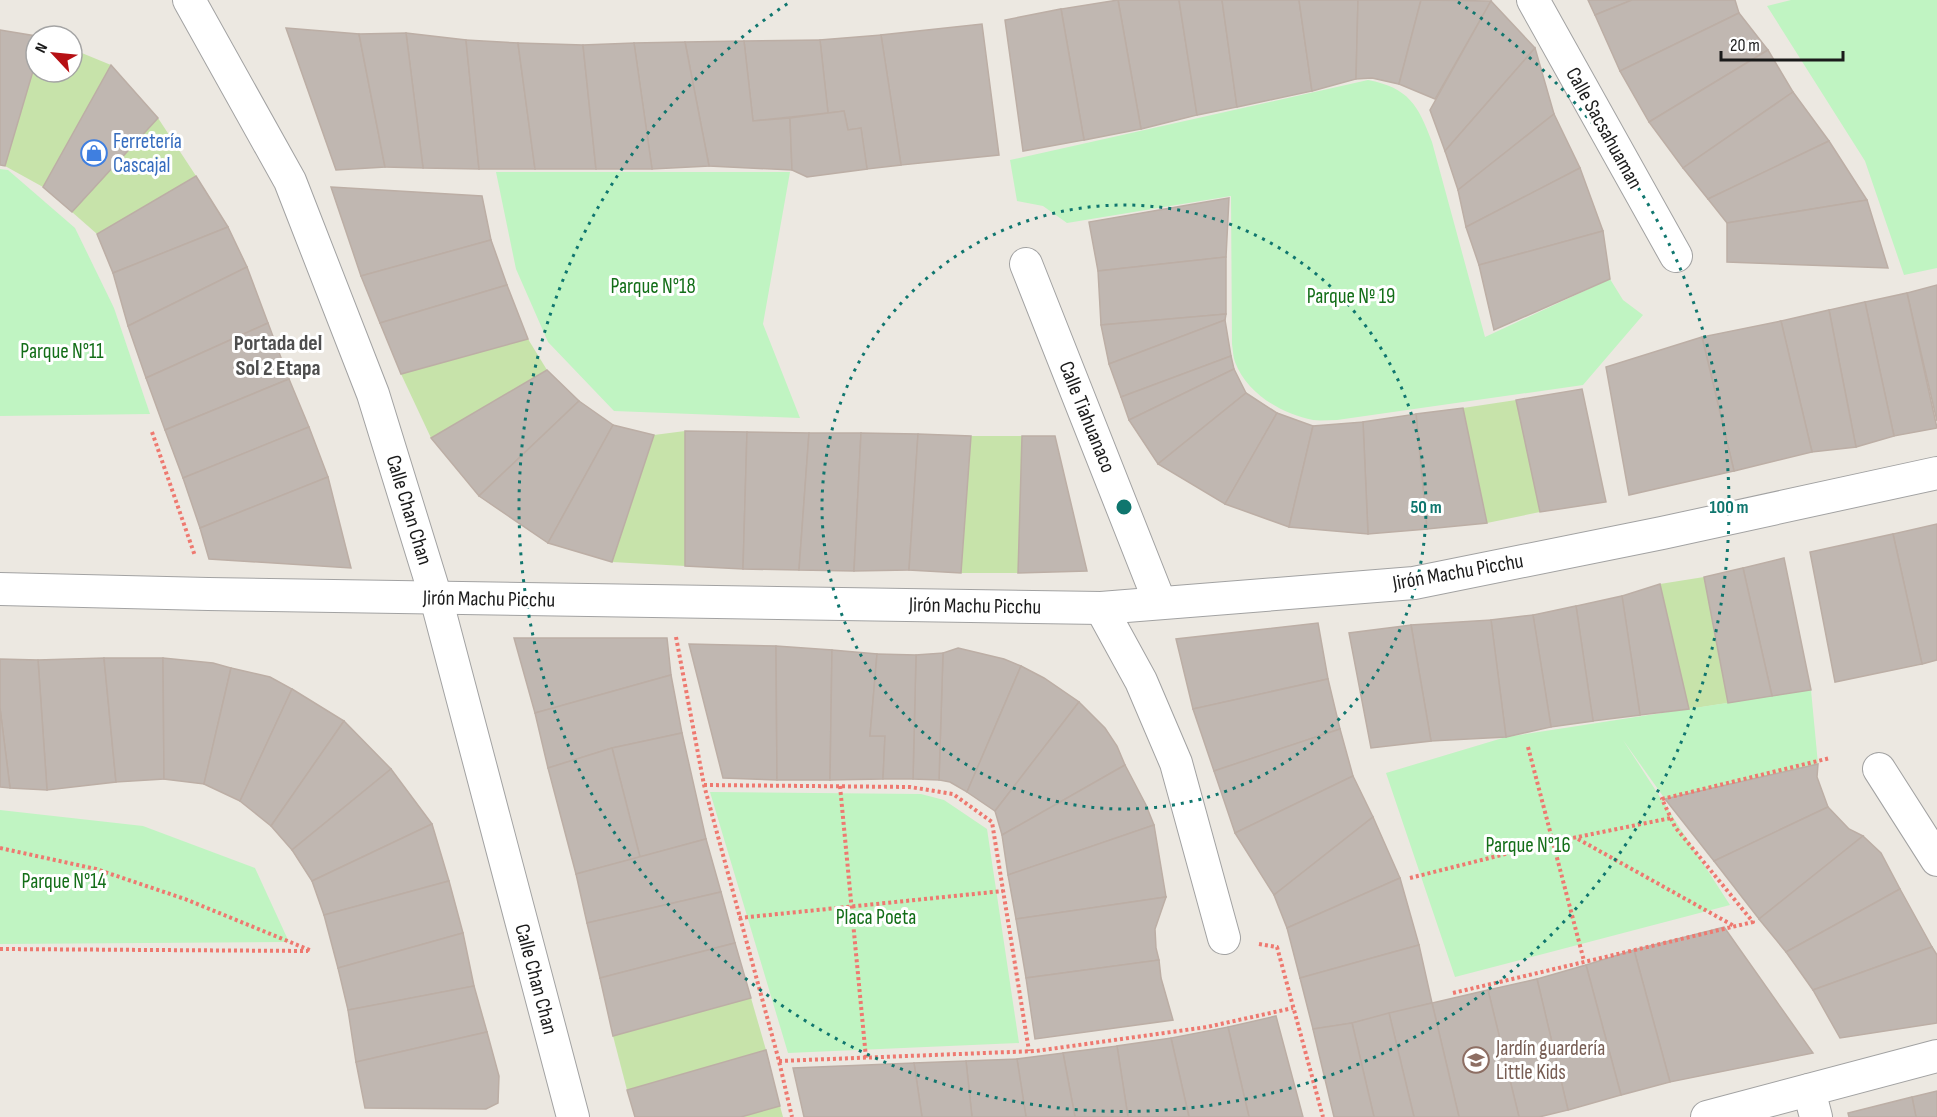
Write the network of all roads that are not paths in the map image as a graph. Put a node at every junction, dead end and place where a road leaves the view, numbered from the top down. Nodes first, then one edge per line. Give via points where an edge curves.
1 (189, 0) edge
2 (1533, 0) edge
3 (1676, 256) dead end
4 (1026, 264) dead end
5 (1937, 473) edge
6 (0, 590) edge
7 (436, 598) junction
8 (1160, 603) junction
9 (1101, 608) junction
10 (1879, 769) dead end
11 (1937, 860) edge
12 (1224, 938) road end
13 (1937, 1056) edge
14 (1813, 1103) edge
15 (573, 1117) edge
16 (1707, 1117) edge

1 - 7 street, Calle Chan Chan via 290,181 373,394
2 - 3 street, Calle Sacsahuaman
4 - 8 street, Calle Tiahuanaco
5 - 8 street, Jirón Machu Picchu via 1414,582
6 - 7 street, Jirón Machu Picchu
7 - 9 street, Jirón Machu Picchu
7 - 15 street, Calle Chan Chan
8 - 9 street, Jirón Machu Picchu
9 - 12 street via 1141,681 1176,763
10 - 11 street
13 - 14 street
14 - 16 street

